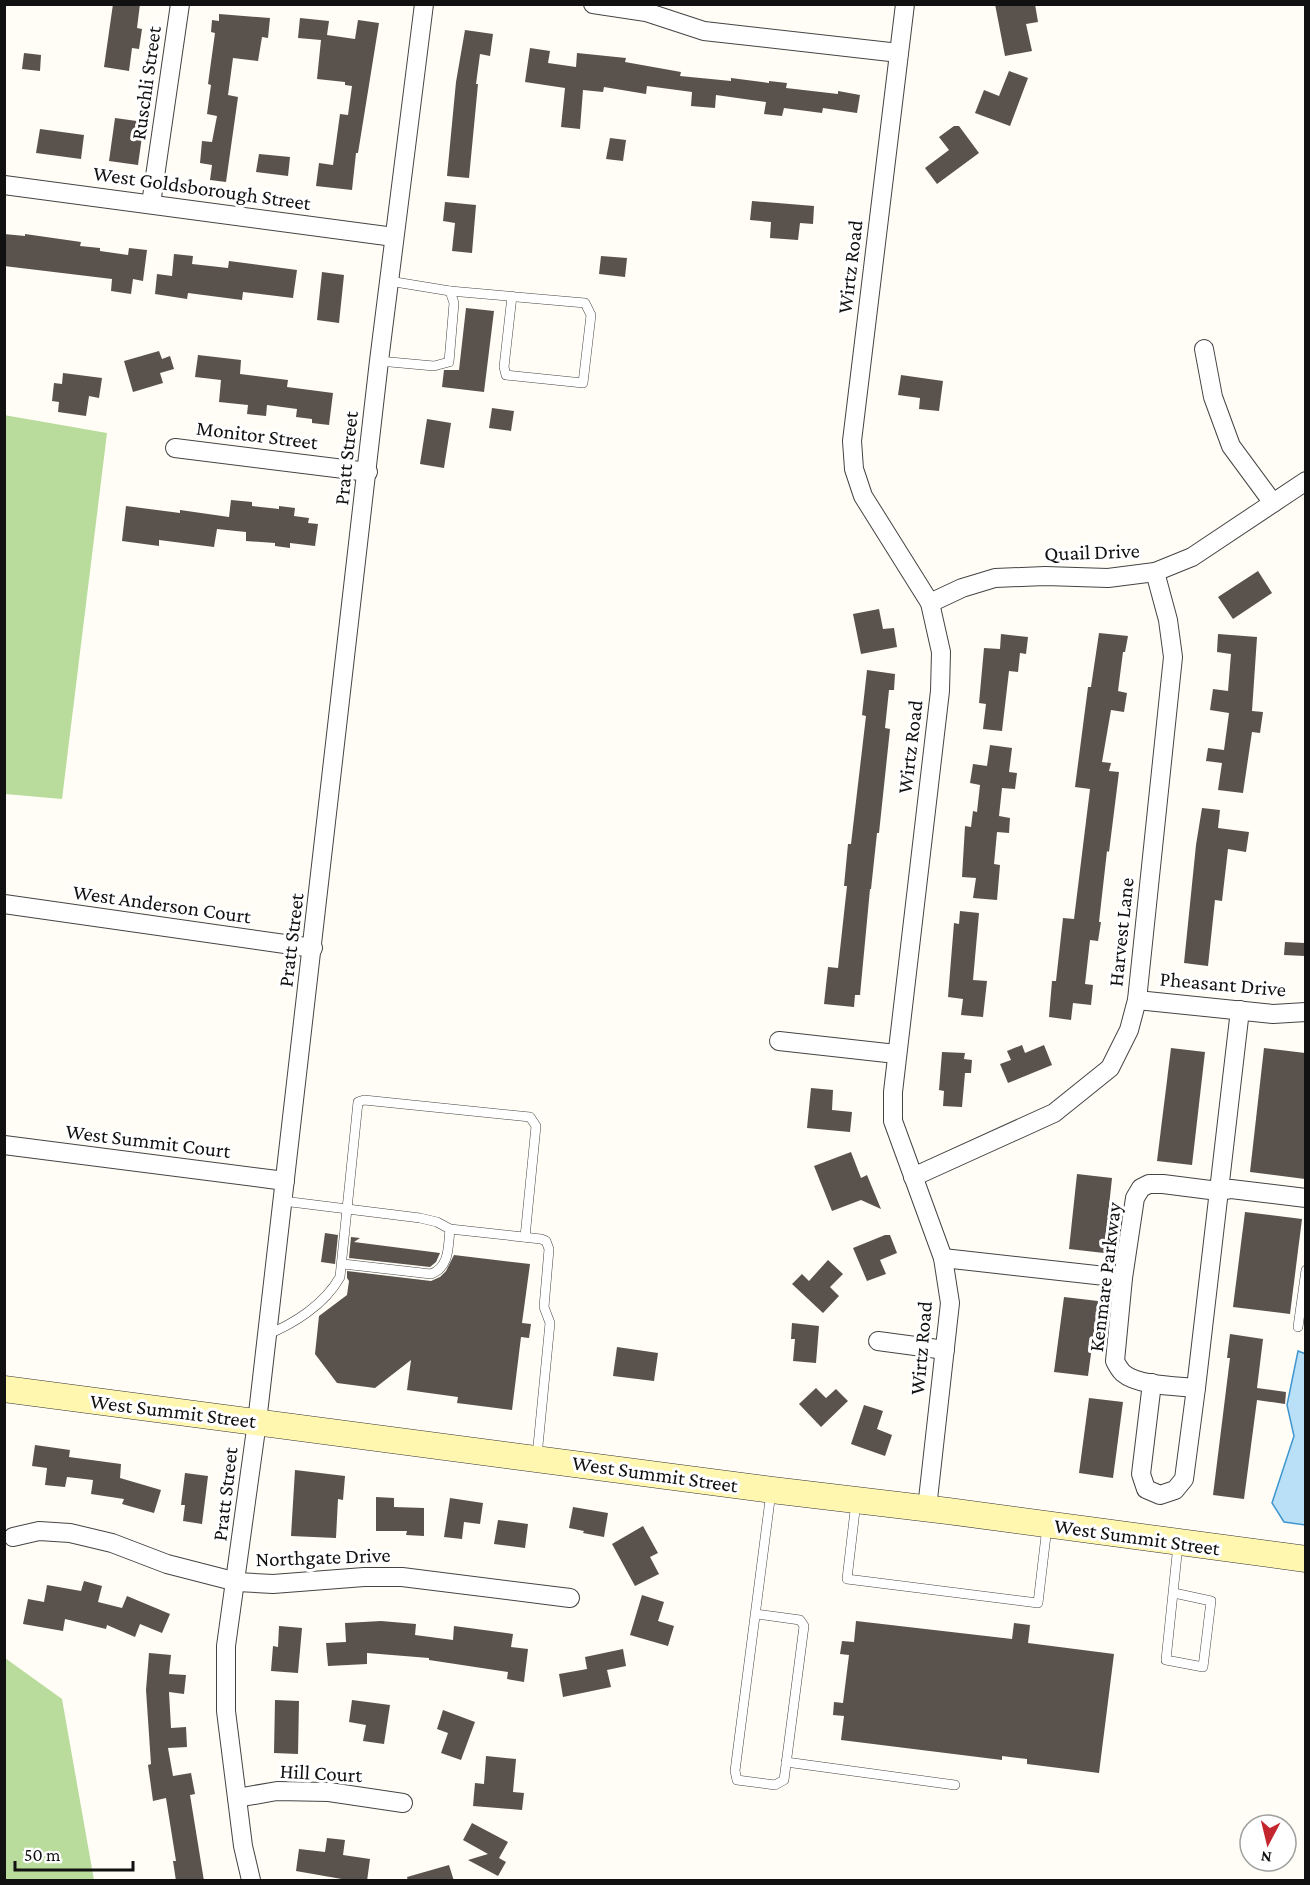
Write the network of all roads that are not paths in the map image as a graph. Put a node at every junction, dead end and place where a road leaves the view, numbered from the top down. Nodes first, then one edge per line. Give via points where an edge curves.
1 (180, 4) edge
2 (424, 4) edge
3 (592, 4) edge
4 (905, 4) edge
5 (899, 53) junction
6 (4, 185) edge
7 (151, 204) junction
8 (394, 237) junction
9 (389, 281) junction
10 (450, 291) junction
11 (512, 296) junction
12 (1204, 349) dead end
13 (380, 361) junction
14 (175, 448) dead end
15 (368, 472) junction
16 (1305, 481) edge
17 (1273, 503) junction
18 (1155, 572) junction
19 (930, 603) junction
20 (4, 904) edge
21 (312, 948) junction
22 (1137, 1000) junction
23 (1240, 1010) junction
24 (1305, 1012) edge
25 (778, 1041) dead end
26 (896, 1054) junction
27 (4, 1145) edge
28 (913, 1177) junction
29 (285, 1181) junction
30 (1218, 1191) junction
31 (1305, 1198) edge
32 (283, 1202) junction
33 (348, 1208) junction
34 (450, 1229) junction
35 (525, 1238) junction
36 (943, 1258) junction
37 (343, 1264) junction
38 (1305, 1270) edge
39 (1124, 1278) junction
40 (1298, 1327) dead end
41 (266, 1335) junction
42 (878, 1341) dead end
43 (945, 1350) junction
44 (1152, 1383) junction
45 (1196, 1388) junction
46 (4, 1389) edge
47 (257, 1422) junction
48 (536, 1458) junction
49 (772, 1490) junction
50 (856, 1499) junction
51 (927, 1508) junction
52 (1048, 1524) junction
53 (13, 1537) dead end
54 (1178, 1542) junction
55 (1305, 1559) edge
56 (237, 1582) junction
57 (1174, 1593) junction
58 (570, 1598) dead end
59 (756, 1614) junction
60 (786, 1762) junction
61 (955, 1785) dead end
62 (237, 1798) junction
63 (403, 1803) dead end
64 (251, 1881) edge

1 - 7 street, Ruschli Street
2 - 8 street, Pratt Street
3 - 5 street via 646,12 704,31
4 - 5 street, Wirtz Road
5 - 19 street, Wirtz Road via 852,441 854,469 863,496
6 - 7 street, West Goldsborough Street
7 - 8 street, West Goldsborough Street
8 - 9 street, Pratt Street
9 - 10 lane
9 - 13 street, Pratt Street
10 - 11 lane
10 - 13 lane via 454,303 449,362 434,366
11 - 11 lane via 585,303 591,315 583,383 506,375
12 - 17 street via 1213,397 1231,446
13 - 15 street, Pratt Street
14 - 15 street, Monitor Street
15 - 21 street, Pratt Street
16 - 17 street, Quail Drive
17 - 18 street, Quail Drive via 1192,557
18 - 19 street, Quail Drive via 1108,578 995,578
18 - 22 street, Harvest Lane via 1173,657
19 - 26 street, Wirtz Road via 941,652 940,691
20 - 21 street, West Anderson Court
21 - 29 street, Pratt Street
22 - 23 street, Pheasant Drive
22 - 28 street, Harvest Lane via 1129,1030 1110,1068 1063,1106
23 - 24 street, Pheasant Drive
23 - 30 street
25 - 26 street
26 - 28 street, Wirtz Road via 893,1121
27 - 29 street, West Summit Court
28 - 36 street, Wirtz Road
29 - 32 street, Pratt Street
30 - 31 street via 1231,1188
30 - 39 street, Kenmare Parkway via 1163,1184 1141,1188 1135,1198
30 - 45 street
32 - 33 lane
32 - 41 street, Pratt Street
33 - 34 lane via 420,1218
33 - 35 lane via 358,1102 530,1117 536,1126
33 - 37 lane
34 - 35 lane
34 - 37 lane via 444,1266 431,1274
35 - 48 lane via 546,1241 549,1249 544,1307 550,1323
36 - 39 street
36 - 43 street, Wirtz Road via 950,1303
37 - 41 lane via 332,1290 289,1326
38 - 40 lane
39 - 44 street, Kenmare Parkway via 1115,1361 1132,1379
41 - 47 street, Pratt Street
42 - 43 street
43 - 51 street, Wirtz Road
44 - 45 street, Kenmare Parkway
44 - 45 street via 1141,1473 1146,1489 1160,1495 1175,1490 1184,1479
46 - 47 street, West Summit Street
47 - 48 street, West Summit Street
47 - 56 street, Pratt Street
48 - 49 street, West Summit Street
49 - 50 street, West Summit Street
49 - 59 lane
50 - 51 street, West Summit Street
50 - 52 lane via 848,1579 1038,1603
51 - 52 street, West Summit Street
52 - 54 street, West Summit Street
53 - 56 street, Northgate Drive via 39,1531 70,1533
54 - 55 street, West Summit Street
54 - 57 lane
56 - 58 street, Northgate Drive via 273,1584 402,1577
56 - 62 street, Pratt Street via 226,1646 226,1711
57 - 57 lane via 1166,1660 1203,1667 1211,1601
59 - 60 lane via 800,1620 804,1626
59 - 60 lane via 735,1771 737,1780 775,1785 784,1780
60 - 61 lane
62 - 63 street, Hill Court via 277,1791 329,1792
62 - 64 street, Pratt Street

